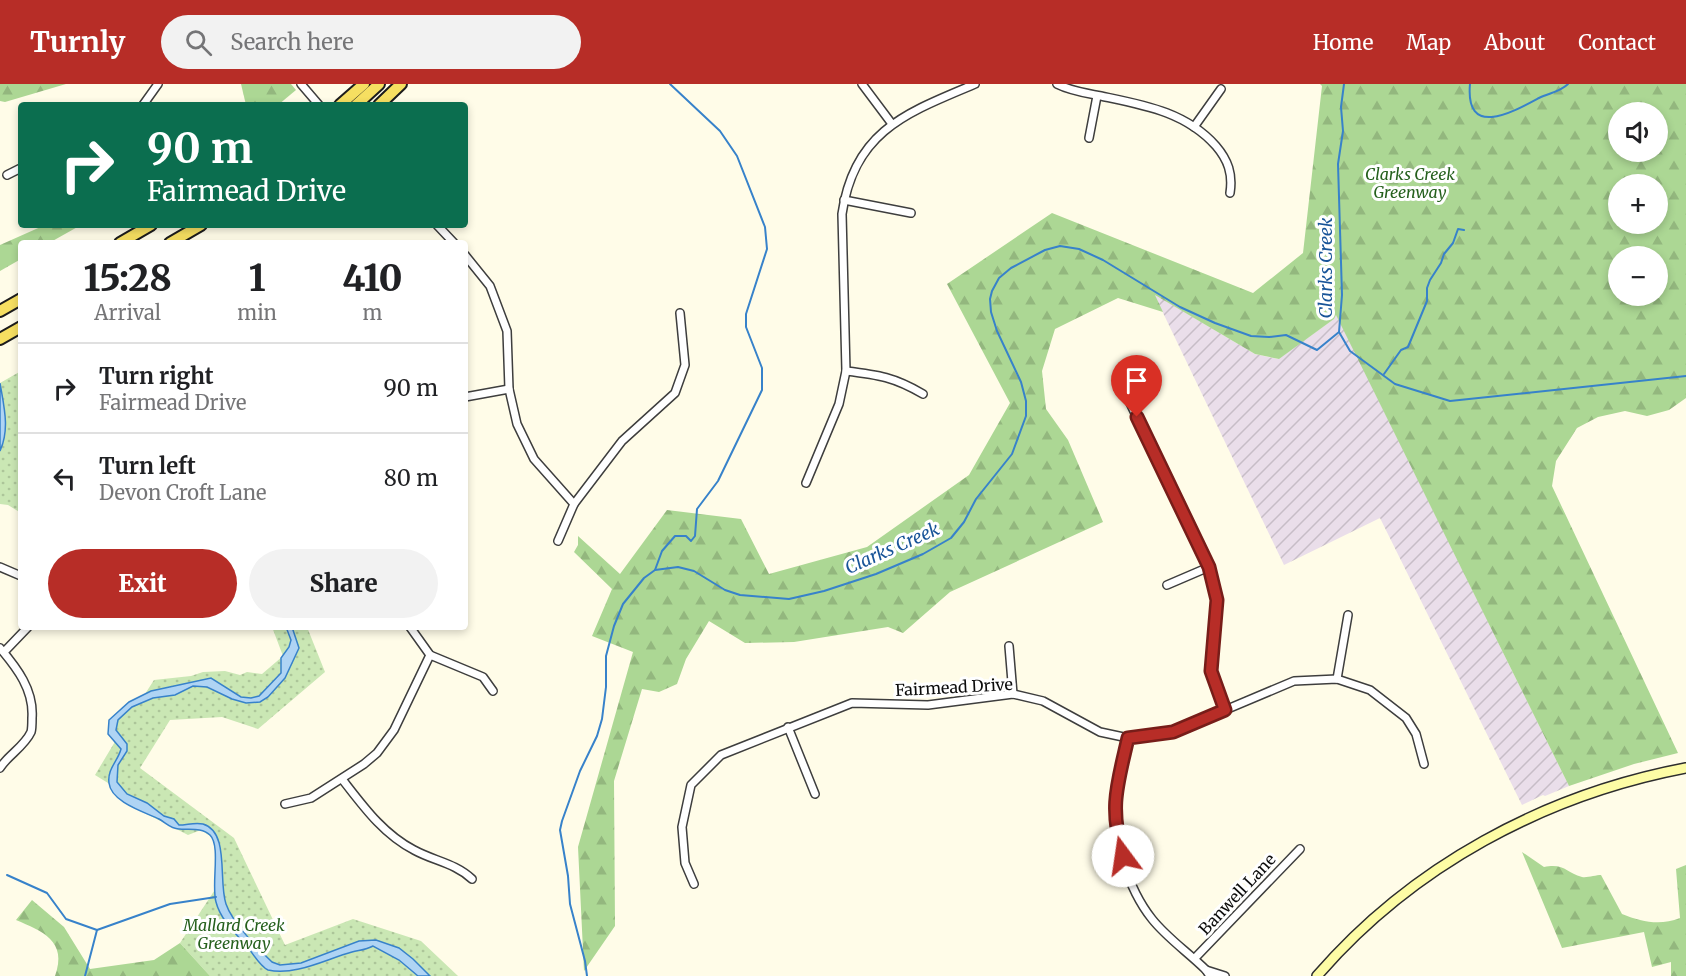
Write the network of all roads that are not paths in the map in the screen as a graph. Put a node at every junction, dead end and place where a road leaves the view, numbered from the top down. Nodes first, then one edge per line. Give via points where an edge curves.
1 (158, 84) edge
2 (300, 84) edge
3 (364, 84) edge
4 (379, 84) edge
5 (401, 84) edge
6 (862, 84) edge
7 (975, 84) edge
8 (1057, 84) edge
9 (1221, 89) dead end
10 (1097, 96) junction
11 (145, 102) edge
12 (316, 102) edge
13 (343, 102) edge
14 (359, 102) edge
15 (382, 102) edge
16 (892, 124) junction
17 (1194, 127) junction
18 (1089, 138) dead end
19 (18, 169) edge
20 (7, 174) dead end
21 (1230, 192) dead end
22 (844, 200) junction
23 (911, 213) dead end
24 (146, 228) edge
25 (196, 228) edge
26 (440, 228) edge
27 (125, 240) edge
28 (175, 240) edge
29 (451, 240) edge
30 (468, 259) edge
31 (18, 301) edge
32 (0, 311) edge
33 (680, 313) dead end
34 (18, 329) edge
35 (0, 339) edge
36 (846, 371) junction
37 (1119, 380) dead end
38 (509, 389) junction
39 (923, 394) dead end
40 (468, 396) edge
41 (806, 483) dead end
42 (574, 504) junction
43 (558, 541) dead end
44 (0, 567) edge
45 (1209, 567) junction
46 (18, 575) edge
47 (1167, 585) dead end
48 (1348, 615) dead end
49 (25, 630) edge
50 (412, 630) edge
51 (1009, 646) dead end
52 (2, 650) edge
53 (430, 655) junction
54 (1337, 679) junction
55 (493, 691) dead end
56 (1013, 694) junction
57 (1225, 710) junction
58 (788, 727) junction
59 (1128, 738) junction
60 (1424, 764) dead end
61 (0, 768) edge
62 (1686, 768) edge
63 (342, 779) junction
64 (815, 794) dead end
65 (285, 804) dead end
66 (1299, 849) dead end
67 (472, 879) dead end
68 (694, 884) dead end
69 (1195, 958) junction
70 (1208, 973) edge
71 (1225, 976) edge
72 (1317, 976) edge

1 - 11 street
2 - 12 street
3 - 13 main road
4 - 14 main road
5 - 15 main road
6 - 16 street
7 - 16 street
8 - 10 street
9 - 17 street
10 - 17 street via 1152,107
10 - 18 street
16 - 22 street via 858,162
17 - 21 street via 1225,157 1231,173
19 - 20 street
22 - 23 street
22 - 36 street
24 - 27 main road
25 - 28 main road
26 - 29 street
30 - 38 street via 490,286 499,305 507,331
31 - 32 main road
33 - 42 street via 685,365 675,393 622,441
34 - 35 main road
36 - 39 street via 883,375
36 - 41 street via 839,404
37 - 45 street
38 - 40 street
38 - 42 street via 517,424 534,459
42 - 43 street
44 - 46 street
45 - 47 street
45 - 57 street via 1217,600 1211,671
48 - 54 street
49 - 52 street
50 - 53 street
51 - 56 street
52 - 61 street via 28,689 33,711 31,732
53 - 55 street via 483,677
53 - 63 street via 390,737 364,764
54 - 57 street, Fairmead Drive via 1294,681
54 - 60 street, Fairmead Drive via 1370,690 1406,718 1416,734
56 - 58 street, Fairmead Drive via 928,705 852,703
56 - 59 street, Fairmead Drive via 1043,701 1100,732
57 - 59 street, Fairmead Drive via 1173,732
58 - 64 street
58 - 68 street, Fairmead Drive via 721,755 691,785 682,827 685,863
59 - 69 street via 1114,817 1129,876 1152,920
62 - 72 main road via 1564,802 1469,849 1382,911
63 - 65 street via 311,798
63 - 67 street via 398,841 455,866
66 - 69 street, Banwell Lane
69 - 70 street
70 - 71 street

